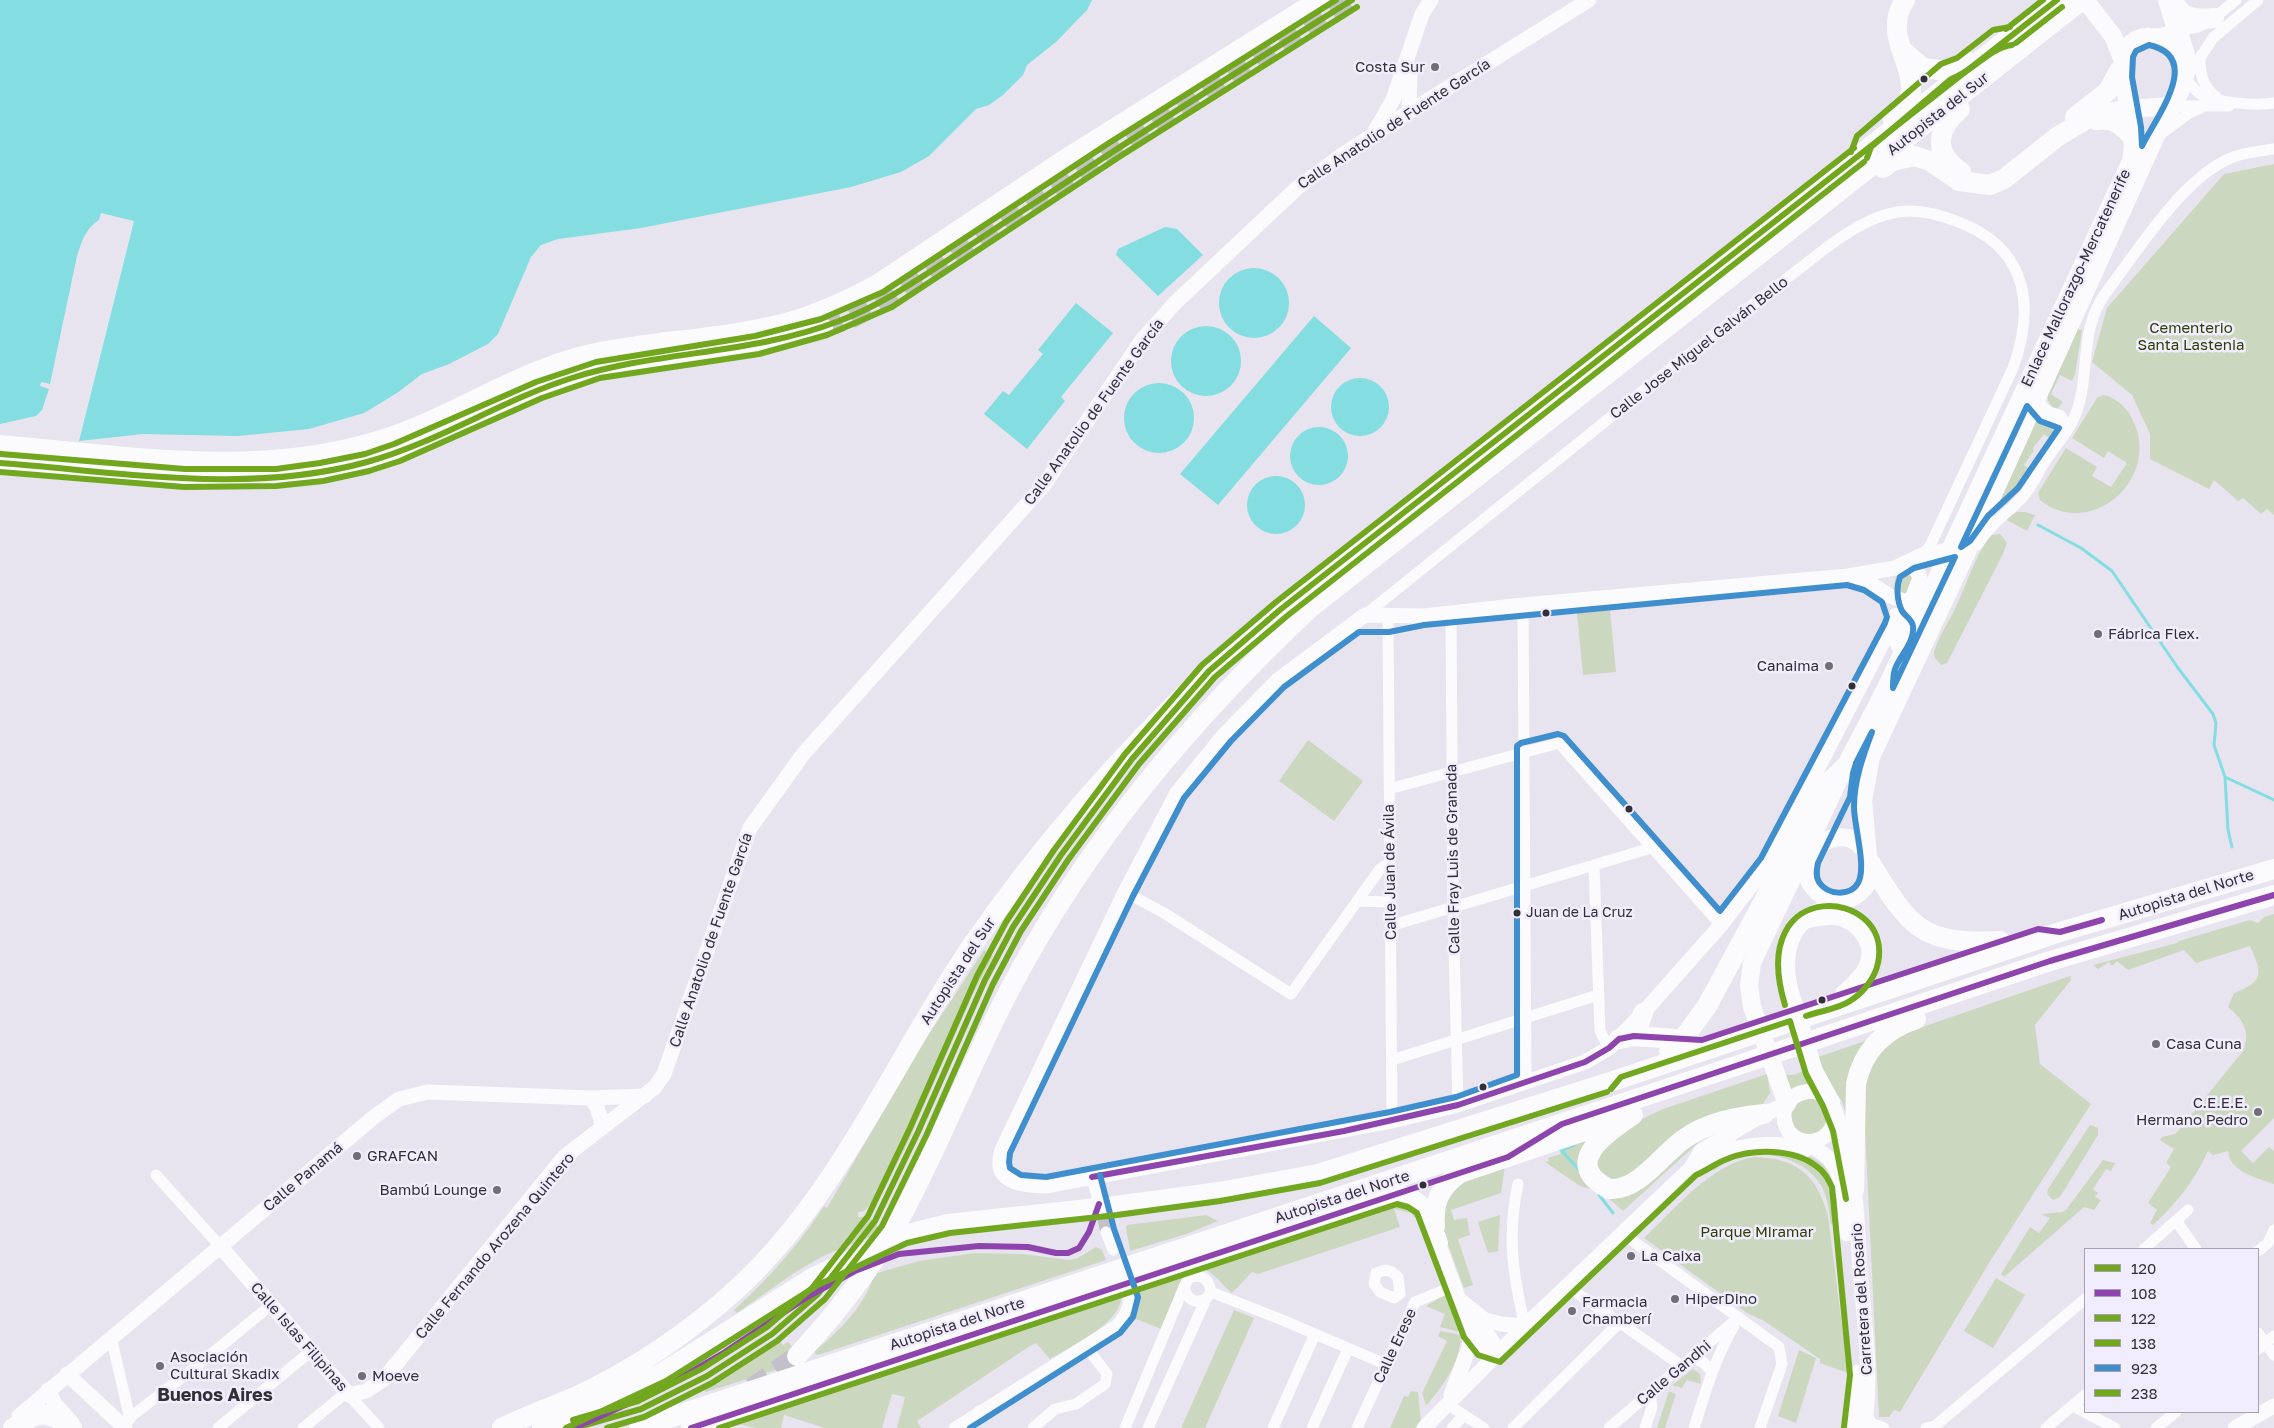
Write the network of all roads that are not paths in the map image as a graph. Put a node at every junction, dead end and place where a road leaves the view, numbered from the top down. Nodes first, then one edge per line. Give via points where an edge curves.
1 (1319, 0) edge
2 (1431, 0) edge
3 (1589, 0) edge
4 (1905, 0) edge
5 (2057, 0) edge
6 (2084, 0) edge
7 (2168, 0) edge
8 (2173, 0) edge
9 (2236, 0) edge
10 (2258, 0) edge
11 (2214, 18) junction
12 (2108, 30) junction
13 (2177, 32) junction
14 (2147, 35) junction
15 (2011, 36) junction
16 (1902, 50) junction
17 (2190, 67) junction
18 (2122, 74) junction
19 (1403, 84) junction
20 (1975, 86) junction
21 (1436, 95) junction
22 (2218, 99) junction
23 (2274, 103) edge
24 (2250, 104) junction
25 (2171, 106) junction
26 (2203, 107) junction
27 (2129, 109) junction
28 (1409, 112) junction
29 (2084, 122) junction
30 (1373, 136) junction
31 (2057, 137) junction
32 (2134, 138) junction
33 (2155, 138) junction
34 (2274, 149) edge
35 (1860, 155) junction
36 (1857, 178) junction
37 (1971, 183) junction
38 (823, 328) tunnel mouth
39 (662, 351) junction
40 (2035, 402) junction
41 (2063, 425) junction
42 (0, 445) edge
43 (0, 463) edge
44 (1958, 552) junction
45 (1922, 555) junction
46 (1898, 567) junction
47 (1848, 576) junction
48 (1392, 594) junction
49 (1890, 596) junction
50 (1910, 603) junction
51 (1523, 606) junction
52 (1451, 613) junction
53 (1896, 617) junction
54 (1360, 619) junction
55 (1394, 619) junction
56 (1884, 692) junction
57 (1524, 752) junction
58 (1845, 767) junction
59 (1452, 771) junction
60 (1389, 789) junction
61 (1651, 848) junction
62 (1815, 848) junction
63 (1869, 859) junction
64 (1389, 863) junction
65 (1594, 864) junction
66 (1807, 866) junction
67 (2274, 869) edge
68 (1525, 886) junction
69 (1788, 887) junction
70 (1125, 892) junction
71 (2274, 895) edge
72 (1357, 901) junction
73 (1842, 901) junction
74 (1390, 902) junction
75 (1453, 908) junction
76 (1808, 918) junction
77 (1721, 925) junction
78 (1390, 926) junction
79 (2060, 932) junction
80 (2000, 941) junction
81 (2050, 961) junction
82 (1845, 994) junction
83 (1598, 995) junction
84 (1643, 1014) junction
85 (1526, 1018) junction
86 (1643, 1037) junction
87 (1456, 1040) junction
88 (1684, 1043) junction
89 (1614, 1044) junction
90 (1784, 1050) junction
91 (1392, 1060) junction
92 (1777, 1080) junction
93 (1526, 1081) junction
94 (1604, 1084) junction
95 (645, 1096) junction
96 (591, 1098) junction
97 (1787, 1104) junction
98 (1458, 1105) junction
99 (1833, 1107) junction
100 (1764, 1114) junction
101 (1633, 1115) junction
102 (1392, 1121) junction
103 (1562, 1124) junction
104 (603, 1127) junction
105 (1801, 1140) junction
106 (1723, 1151) junction
107 (1508, 1156) junction
108 (1691, 1168) junction
109 (1836, 1171) junction
110 (156, 1175) dead end
111 (1092, 1177) junction
112 (1518, 1184) dead end
113 (1854, 1190) junction
114 (1097, 1197) tunnel mouth
115 (2188, 1210) dead end
116 (2177, 1222) junction
117 (2274, 1230) edge
118 (1106, 1232) tunnel mouth
119 (1622, 1234) junction
120 (1438, 1243) junction
121 (220, 1246) junction
122 (2145, 1248) edge
123 (2195, 1248) edge
124 (1113, 1250) dead end
125 (2259, 1250) edge
126 (1567, 1286) junction
127 (1184, 1287) junction
128 (1457, 1293) junction
129 (1209, 1296) junction
130 (1129, 1298) dead end
131 (2084, 1300) edge
132 (271, 1304) junction
133 (1738, 1318) junction
134 (1620, 1322) junction
135 (1525, 1326) junction
136 (1471, 1332) junction
137 (1315, 1334) junction
138 (111, 1337) junction
139 (1712, 1341) junction
140 (2266, 1343) edge
141 (1085, 1344) junction
142 (1348, 1349) junction
143 (1721, 1349) junction
144 (312, 1351) junction
145 (1498, 1354) junction
146 (2274, 1355) edge
147 (89, 1356) junction
148 (797, 1356) tunnel mouth
149 (1692, 1357) junction
150 (1385, 1364) junction
151 (1682, 1366) junction
152 (1712, 1371) junction
153 (67, 1374) junction
154 (48, 1390) junction
155 (88, 1393) junction
156 (348, 1393) junction
157 (1650, 1393) junction
158 (2084, 1396) edge
159 (605, 1400) junction
160 (1447, 1404) junction
161 (2073, 1406) junction
162 (2274, 1406) edge
163 (980, 1410) junction
164 (2084, 1412) edge
165 (2086, 1413) edge
166 (2175, 1413) edge
167 (1464, 1415) junction
168 (2274, 1416) edge
169 (1862, 1423) edge
170 (14, 1424) edge
171 (125, 1424) edge
172 (1932, 1427) edge
173 (2, 1428) edge
174 (74, 1428) edge
175 (218, 1428) edge
176 (303, 1428) edge
177 (379, 1428) edge
178 (502, 1428) edge
179 (514, 1428) edge
180 (542, 1428) edge
181 (638, 1428) edge
182 (691, 1428) edge
183 (954, 1428) edge
184 (971, 1428) edge
185 (1033, 1428) edge
186 (1125, 1428) edge
187 (1148, 1428) edge
188 (1273, 1428) edge
189 (1312, 1428) edge
190 (1357, 1428) edge
191 (1424, 1428) edge
192 (1452, 1428) edge
193 (1484, 1428) edge
194 (1514, 1428) edge
195 (1609, 1428) edge
196 (1645, 1428) edge
197 (1694, 1428) edge
198 (1760, 1428) edge
199 (1884, 1428) edge
200 (2046, 1428) edge
201 (2115, 1428) edge
202 (2156, 1428) edge
203 (2235, 1428) edge
204 (2252, 1428) edge

1 - 39 highway via 1062,162 914,262 856,296 785,323 712,337
2 - 19 street via 1422,14
3 - 21 street, Calle Anatolio de Fuente García
4 - 16 highway via 1898,10 1895,26
5 - 15 highway, Autopista del Sur
6 - 12 main road
6 - 20 highway, Autopista del Sur
7 - 13 highway
8 - 11 highway via 2187,16
9 - 11 street
10 - 17 street via 2214,38
11 - 13 street via 2198,27
12 - 14 main road
12 - 18 main road
13 - 14 street
13 - 17 highway
14 - 17 main road via 2161,38 2176,49
14 - 18 main road via 2129,46
15 - 16 highway via 1996,38 1961,66 1948,71 1923,68
15 - 35 highway, Autopista del Sur
16 - 35 highway via 1912,83 1908,102 1897,116 1863,142
17 - 22 street via 2200,71 2205,86
17 - 22 street via 2199,93
17 - 25 main road
18 - 27 main road
18 - 31 highway
19 - 21 street
19 - 28 street via 1398,102
19 - 30 street
20 - 36 highway, Autopista del Sur
20 - 37 highway via 1972,98 1946,123 1940,139 1947,160
21 - 28 street, Calle Anatolio de Fuente García
22 - 24 street
23 - 24 street
24 - 26 street
25 - 26 street
25 - 27 main road
25 - 33 main road, Enlace Mallorazgo-Mercatenerife
26 - 33 street via 2189,113
27 - 29 highway via 2096,115
27 - 32 main road, Enlace Mallorazgo-Mercatenerife
28 - 30 street, Calle Anatolio de Fuente García
29 - 31 highway
29 - 32 highway via 2114,121
30 - 95 street, Calle Anatolio de Fuente García via 1297,188 1175,303 1142,340 1040,490 799,760 750,828 664,1074
31 - 37 highway via 2004,179 1990,185
32 - 44 main road, Enlace Mallorazgo-Mercatenerife via 2130,161
33 - 40 main road, Enlace Mallorazgo-Mercatenerife
34 - 41 street via 2235,156 2200,177 2182,193 2095,308 2086,340 2084,365
35 - 178 highway, Autopista del Sur via 1281,609 1208,671 1144,735 1021,878 972,946 827,1184 769,1258 709,1314 669,1344 581,1394
36 - 37 highway via 1872,176 1892,161 1914,156 1930,161 1959,181
36 - 148 highway, Autopista del Sur via 1309,609 1230,686 1163,760 1102,838 1039,938 1010,990 905,1210 856,1285
38 - 39 highway via 757,345
39 - 42 highway via 615,350 560,364 532,373 384,439 315,456 252,462 202,461
39 - 43 highway via 570,377 391,454 312,474 210,479
40 - 41 main road via 2045,414
40 - 44 main road, Enlace Mallorazgo-Mercatenerife
41 - 44 street via 2025,494 1995,522 1976,548
44 - 45 street
44 - 56 main road, Enlace Mallorazgo-Mercatenerife
44 - 63 main road, Enlace Mallorazgo-Mercatenerife via 1871,757 1863,800
45 - 46 street
45 - 48 street, Calle Jose Miguel Galván Bello via 1930,546 2013,368 2026,315 2023,289 2014,264 1997,244 1953,219 1908,211 1865,224 1840,238 1679,362
46 - 47 street
46 - 49 street via 1888,586
46 - 50 street via 1912,567 1920,578
47 - 49 street via 1873,585
47 - 51 street
48 - 54 street, Calle Jose Miguel Galván Bello
48 - 55 street, Calle Juan de Ávila
49 - 50 street
49 - 53 street
50 - 53 street via 1904,615
51 - 52 street
51 - 57 street
52 - 55 street
52 - 59 street, Calle Fray Luis de Granada
53 - 56 main road via 1905,630 1886,670
53 - 77 street via 1768,863
54 - 55 street
54 - 70 street via 1278,680 1224,735 1177,793
55 - 60 street, Calle Juan de Ávila
56 - 58 main road, Enlace Mallorazgo-Mercatenerife
57 - 59 street
57 - 61 street via 1559,743
57 - 68 street
58 - 62 main road via 1842,792
58 - 69 main road, Enlace Mallorazgo-Mercatenerife
58 - 88 highway via 1827,784
59 - 60 street
59 - 75 street, Calle Fray Luis de Granada
60 - 64 street, Calle Juan de Ávila
61 - 65 street
61 - 77 street
62 - 63 main road via 1827,839 1844,838 1860,845
62 - 66 main road
63 - 73 main road via 1870,876 1866,886 1859,895
63 - 80 highway via 1904,914 1929,933 1966,943
64 - 72 street via 1380,869
64 - 74 street, Calle Juan de Ávila
65 - 68 street
65 - 83 street
66 - 69 main road
66 - 73 main road via 1809,882 1814,890 1827,898
67 - 79 highway, Autopista del Norte
68 - 75 street
68 - 85 street
69 - 92 main road, Enlace Mallorazgo-Mercatenerife via 1756,951 1749,986 1752,1006
70 - 72 street via 1164,913 1291,994
70 - 111 street via 1002,1150 1000,1166 1007,1177 1024,1185 1047,1186
71 - 81 highway, Autopista del Norte
72 - 74 street
73 - 76 main road
74 - 78 street, Calle Juan de Ávila
75 - 78 street
75 - 87 street, Calle Fray Luis de Granada
76 - 82 highway via 1835,915 1856,922 1864,931 1871,952 1868,968
76 - 99 main road via 1800,925 1788,947 1786,976 1814,1071
77 - 84 street
78 - 91 street, Calle Juan de Ávila
79 - 80 highway via 2038,929
79 - 94 highway, Autopista del Norte
80 - 82 highway
81 - 90 highway, Autopista del Norte
81 - 113 highway via 2025,982 1900,1024 1873,1045 1858,1073 1856,1084
82 - 88 highway
83 - 85 street
83 - 89 street via 1600,1031
84 - 86 highway via 1638,1027
84 - 89 street
85 - 87 street
85 - 93 street
86 - 88 highway
86 - 89 highway
87 - 91 street
87 - 98 street, Calle Fray Luis de Granada
88 - 94 highway via 1616,1069
89 - 93 street via 1585,1062
90 - 101 highway via 1706,1090
90 - 103 highway, Autopista del Norte
91 - 102 street, Calle Juan de Ávila
92 - 97 main road, Enlace Mallorazgo-Mercatenerife
92 - 100 main road via 1776,1095
93 - 98 street
94 - 159 highway, Autopista del Norte via 1318,1174 1116,1206 948,1224 904,1235 814,1277 662,1373
95 - 96 street, Calle Panamá
95 - 104 street, Calle Fernando Arozena Quintero
96 - 104 street
96 - 121 street, Calle Panamá via 428,1092 398,1099
97 - 99 street via 1799,1093 1810,1091 1823,1095
97 - 100 street
97 - 105 street via 1784,1118 1788,1130
98 - 102 street
99 - 105 street via 1833,1126 1829,1132 1820,1140
99 - 113 street, Carretera del Rosario
100 - 101 highway via 1737,1117 1702,1129 1685,1138 1627,1186 1609,1188 1594,1178 1589,1169 1590,1152 1604,1135
100 - 108 street via 1701,1151
101 - 107 highway
102 - 111 street
103 - 107 highway
103 - 181 highway, Autopista del Norte
104 - 156 street, Calle Fernando Arozena Quintero via 564,1157 389,1374 375,1386
105 - 106 street via 1752,1139
105 - 109 street, Carretera del Rosario via 1831,1161
106 - 108 street
106 - 109 street via 1758,1144 1794,1146 1818,1157
107 - 120 highway via 1460,1173 1444,1187 1435,1208
108 - 119 street
109 - 169 street, Carretera del Rosario via 1844,1193
110 - 121 street
111 - 114 street
112 - 135 street via 1513,1216 1514,1273
113 - 169 street, Carretera del Rosario via 1868,1372
115 - 116 street
116 - 122 street
116 - 123 street
117 - 125 street
118 - 124 street
119 - 126 street
119 - 133 street
120 - 128 street
120 - 182 highway via 1424,1208 1412,1199 1397,1195
121 - 132 street, Calle Islas Filipinas
121 - 138 street, Calle Panamá
126 - 134 street
126 - 135 street
127 - 129 street via 1191,1301 1200,1302
127 - 129 street via 1189,1278 1197,1275 1210,1284
127 - 186 street
128 - 135 street via 1485,1320
128 - 136 street
128 - 145 street via 1483,1326
128 - 150 street, Calle Erese via 1414,1302
129 - 137 street
129 - 187 street
130 - 141 street via 1123,1318
131 - 172 street
132 - 144 street, Calle Islas Filipinas
132 - 171 street
133 - 139 street, Calle Gandhi
133 - 143 street
133 - 198 street via 1779,1347 1782,1356
134 - 151 street
134 - 194 street
135 - 145 street
136 - 145 street via 1483,1348
136 - 160 street via 1462,1371
137 - 142 street
137 - 188 street
138 - 147 street, Calle Panamá
138 - 171 street
139 - 143 street
139 - 149 street, Calle Gandhi
140 - 146 street
141 - 163 street
141 - 185 street via 1107,1374 1105,1384 1076,1404 1055,1410
142 - 150 street
142 - 189 street
143 - 152 street
144 - 156 street, Calle Islas Filipinas
144 - 175 street
145 - 160 street
147 - 153 street, Calle Panamá
147 - 155 street via 83,1373
149 - 151 street, Calle Gandhi
149 - 152 street
150 - 190 street, Calle Erese
151 - 157 street, Calle Gandhi
152 - 197 street
153 - 154 street, Calle Panamá
153 - 155 street
154 - 170 street, Calle Panamá
154 - 174 street
155 - 171 street
156 - 176 street
156 - 177 street, Calle Islas Filipinas
157 - 195 street, Calle Gandhi
157 - 196 street via 1652,1408
158 - 161 street
159 - 179 highway via 578,1405
159 - 180 highway, Autopista del Norte
160 - 167 street
160 - 191 street
161 - 164 street
161 - 200 street
162 - 203 street
163 - 183 street
163 - 184 street
165 - 201 street
166 - 202 street
167 - 192 street
167 - 193 street
168 - 204 street
169 - 199 street
170 - 173 highway
170 - 174 highway via 45,1414

